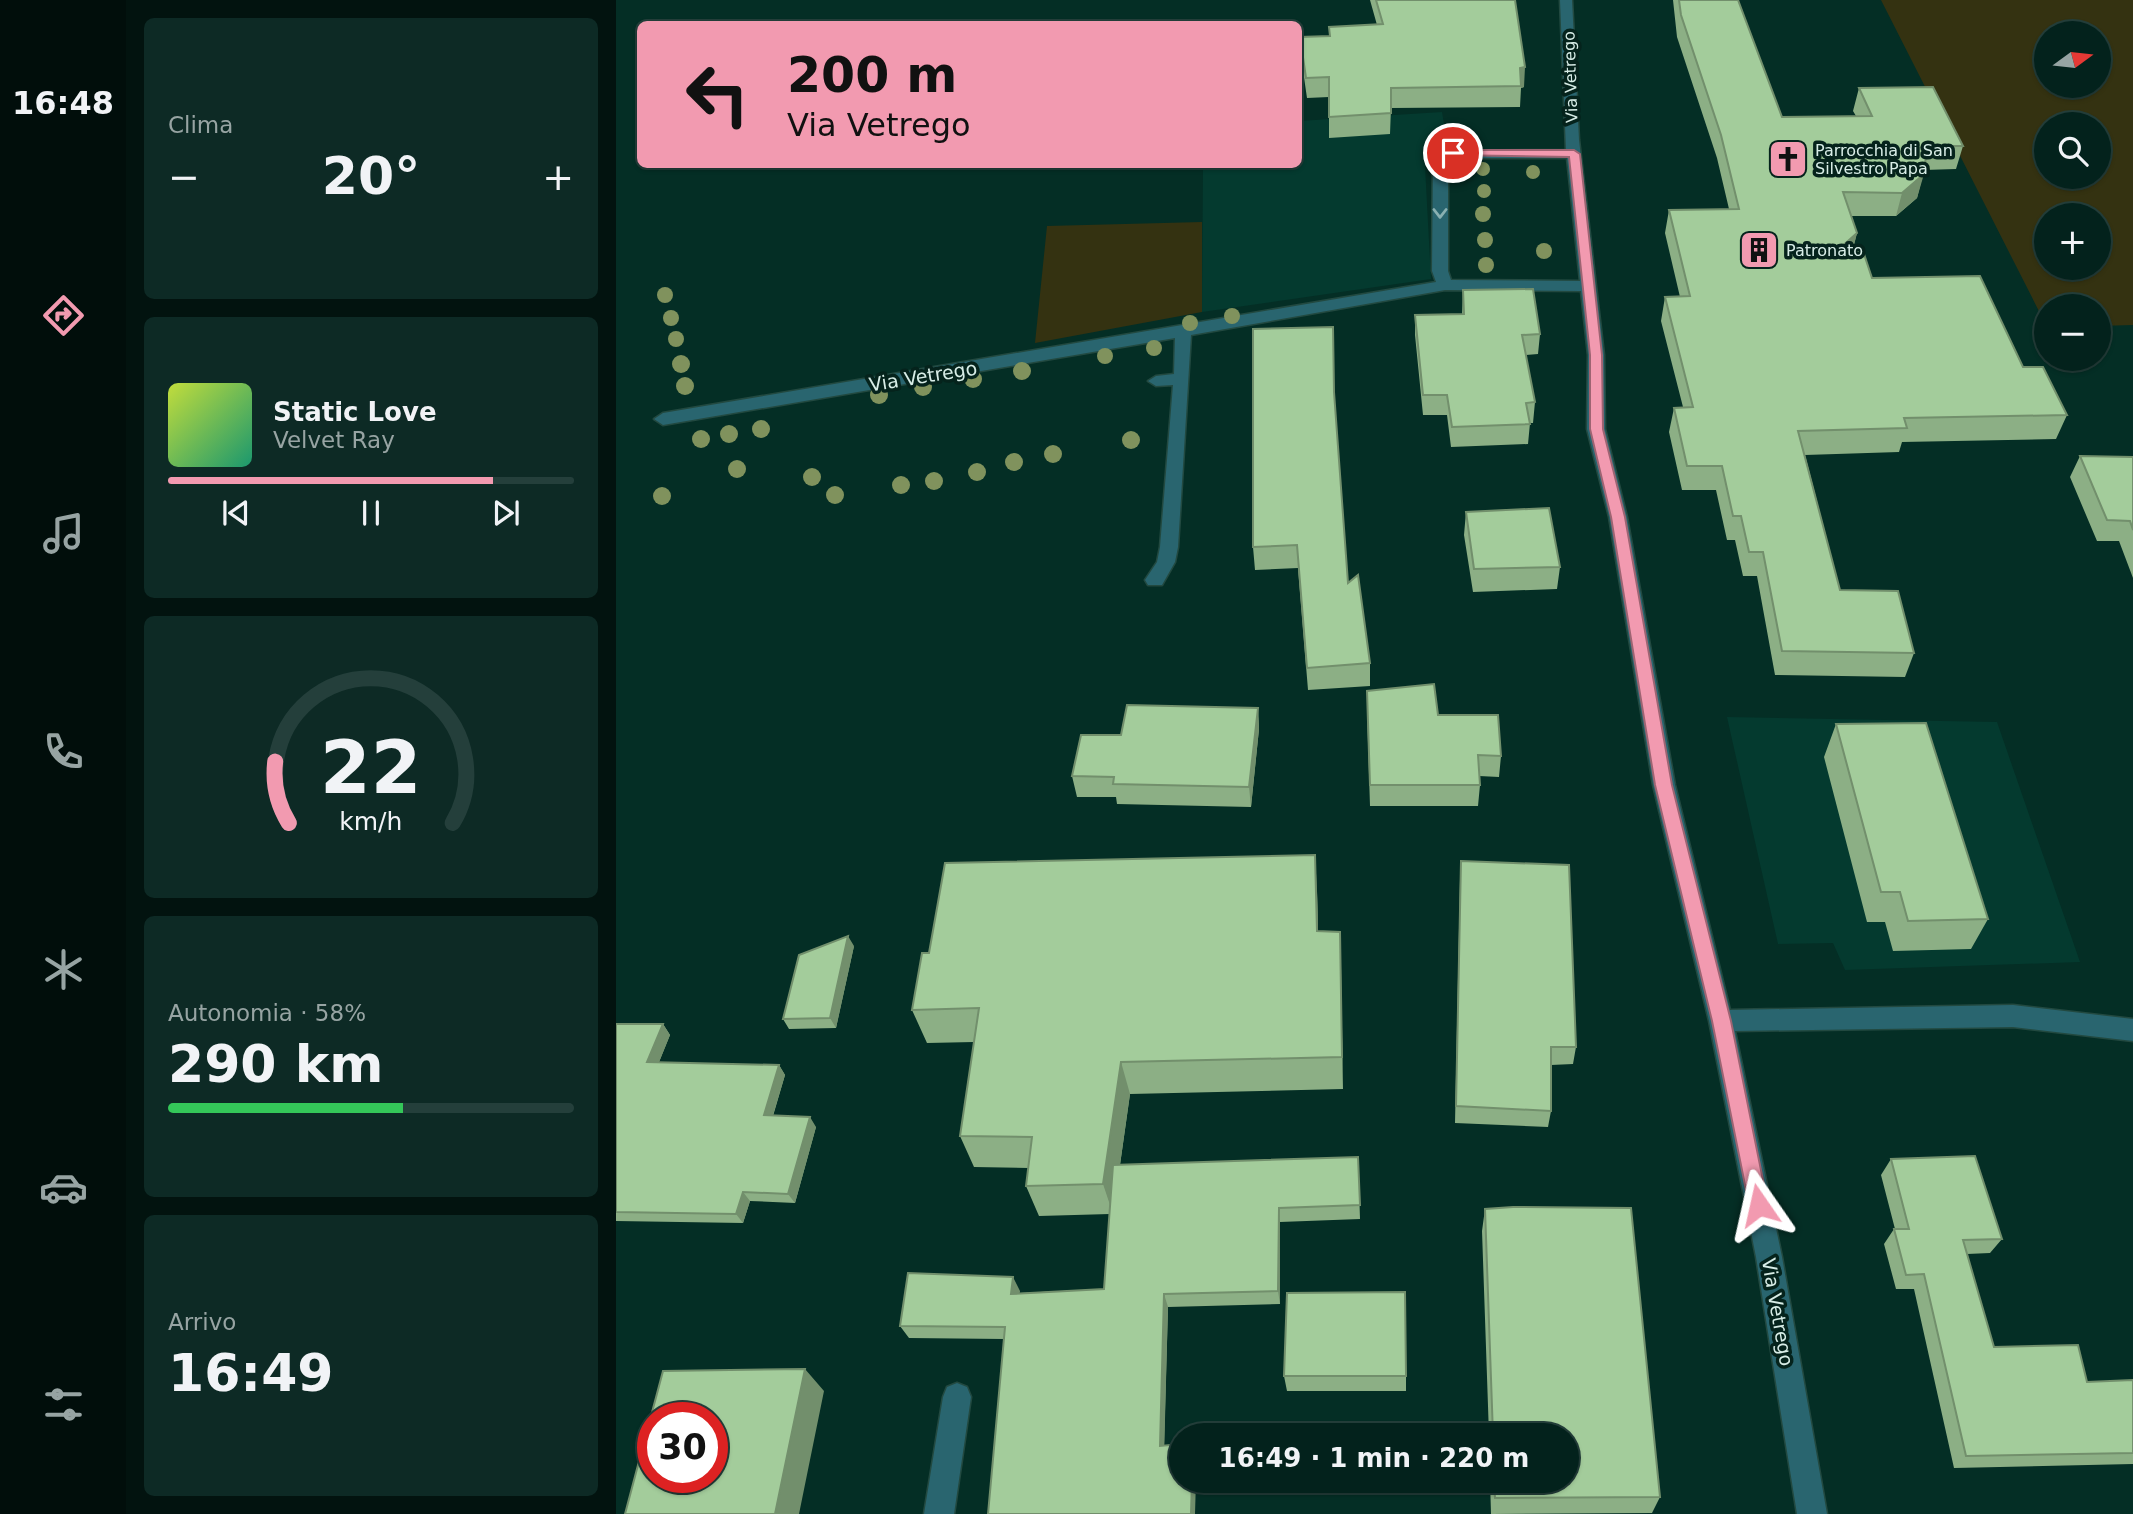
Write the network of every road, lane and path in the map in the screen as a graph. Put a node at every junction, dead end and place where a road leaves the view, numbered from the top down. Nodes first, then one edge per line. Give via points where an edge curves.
1 (1566, 0) edge
2 (1574, 154) junction
3 (1445, 285) junction
4 (1590, 286) junction
5 (1182, 332) junction
6 (1182, 379) junction
7 (1156, 382) dead end
8 (663, 419) dead end
9 (1155, 580) dead end
10 (1721, 1021) junction
11 (2133, 1030) edge
12 (957, 1397) dead end
13 (939, 1514) edge
14 (1812, 1514) edge

1 - 2 street, Via Vetrego
2 -> 3 street via 1444,154 1440,159 1440,271
2 - 4 street, Via Vetrego
3 - 4 street, Via Vetrego
3 - 5 street, Via Vetrego
4 - 10 street, Via Vetrego via 1596,429 1618,517 1664,785
5 - 6 street
5 - 8 street, Via Vetrego
6 - 7 street
6 - 9 street via 1170,547
10 - 11 street via 2013,1016
10 - 14 street, Via Vetrego via 1769,1257
12 - 13 street

